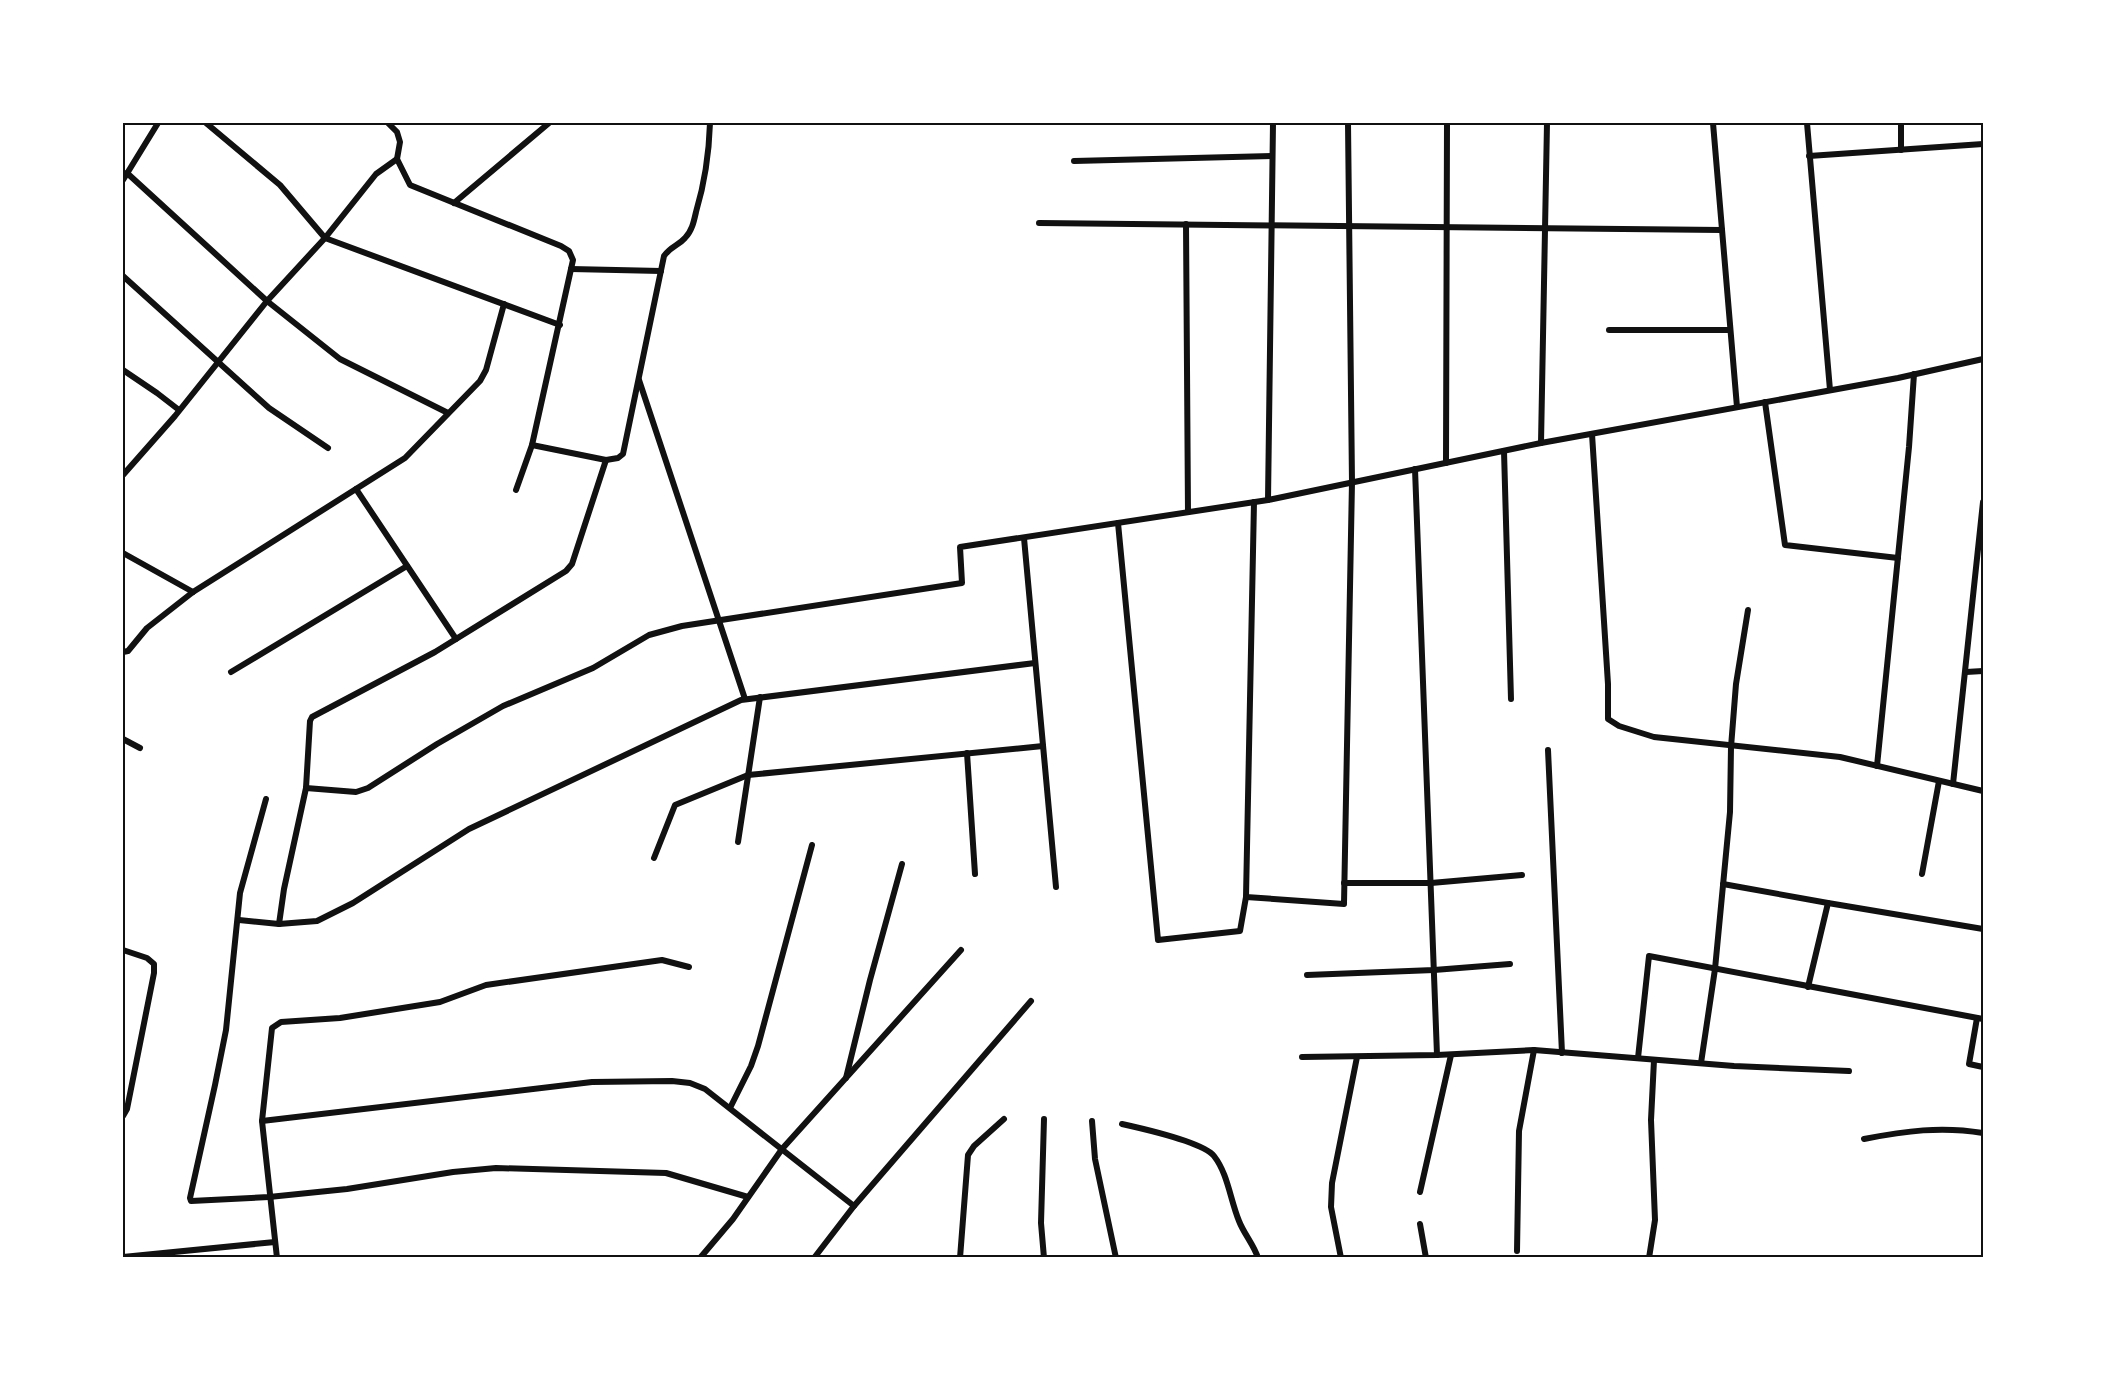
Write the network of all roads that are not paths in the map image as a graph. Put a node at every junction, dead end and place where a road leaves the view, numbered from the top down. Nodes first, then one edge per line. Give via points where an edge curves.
1 (158, 123) edge
2 (206, 123) edge
3 (388, 123) edge
4 (549, 123) edge
5 (710, 123) edge
6 (1273, 123) edge
7 (1348, 123) edge
8 (1448, 123) edge
9 (1546, 123) edge
10 (1713, 123) edge
11 (1807, 123) edge
12 (1901, 123) edge
13 (1983, 144) edge
14 (1901, 150) junction
15 (1272, 156) junction
16 (1809, 156) junction
17 (397, 159) junction
18 (1074, 160) dead end
19 (127, 173) junction
20 (123, 180) edge
21 (454, 203) junction
22 (1039, 223) dead end
23 (1186, 224) junction
24 (1272, 225) junction
25 (1349, 227) junction
26 (1447, 228) junction
27 (1545, 229) junction
28 (1722, 230) junction
29 (325, 238) junction
30 (571, 269) junction
31 (661, 271) junction
32 (123, 276) edge
33 (267, 301) junction
34 (504, 304) junction
35 (560, 325) junction
36 (1609, 330) dead end
37 (1730, 330) junction
38 (1983, 358) edge
39 (217, 362) junction
40 (123, 370) edge
41 (1914, 374) junction
42 (639, 379) junction
43 (1830, 390) junction
44 (1766, 402) junction
45 (1737, 407) junction
46 (179, 410) junction
47 (448, 413) junction
48 (1592, 434) junction
49 (1541, 443) junction
50 (532, 445) junction
51 (328, 448) dead end
52 (1504, 451) junction
53 (606, 460) junction
54 (1446, 463) junction
55 (1415, 469) junction
56 (123, 475) edge
57 (1352, 482) junction
58 (356, 489) junction
59 (516, 490) dead end
60 (1268, 500) junction
61 (1254, 502) junction
62 (1983, 502) edge
63 (1188, 512) junction
64 (1119, 523) junction
65 (1024, 538) junction
66 (123, 553) edge
67 (1898, 558) junction
68 (407, 566) junction
69 (193, 592) junction
70 (1748, 610) dead end
71 (720, 622) junction
72 (456, 639) junction
73 (123, 652) edge
74 (1035, 663) junction
75 (1983, 671) edge
76 (231, 672) dead end
77 (1966, 672) junction
78 (760, 697) junction
79 (745, 699) junction
80 (1511, 699) dead end
81 (123, 739) edge
82 (1043, 746) junction
83 (1731, 747) junction
84 (140, 748) dead end
85 (1548, 750) dead end
86 (967, 753) junction
87 (1877, 766) junction
88 (748, 775) junction
89 (1939, 781) junction
90 (1953, 784) junction
91 (306, 788) junction
92 (1983, 791) edge
93 (266, 798) dead end
94 (738, 842) dead end
95 (812, 845) dead end
96 (654, 858) dead end
97 (902, 864) dead end
98 (975, 874) dead end
99 (1922, 874) dead end
100 (1522, 875) dead end
101 (1344, 883) junction
102 (1431, 883) junction
103 (1723, 884) junction
104 (1056, 887) dead end
105 (1246, 897) junction
106 (1828, 903) junction
107 (238, 920) junction
108 (279, 924) junction
109 (1983, 929) edge
110 (123, 950) edge
111 (961, 950) dead end
112 (1510, 964) dead end
113 (689, 967) dead end
114 (1715, 969) junction
115 (1434, 970) junction
116 (1307, 975) dead end
117 (1808, 987) junction
118 (1031, 1001) dead end
119 (1980, 1018) edge
120 (1534, 1050) junction
121 (1562, 1053) junction
122 (1437, 1055) junction
123 (1450, 1055) junction
124 (1302, 1057) dead end
125 (1356, 1057) junction
126 (1638, 1058) junction
127 (1654, 1060) junction
128 (1701, 1063) junction
129 (1983, 1067) edge
130 (1849, 1071) dead end
131 (846, 1078) junction
132 (730, 1108) junction
133 (123, 1116) edge
134 (1004, 1119) dead end
135 (1044, 1119) dead end
136 (262, 1121) junction
137 (1092, 1121) dead end
138 (1122, 1124) dead end
139 (1983, 1133) edge
140 (1864, 1139) dead end
141 (782, 1149) junction
142 (1419, 1192) dead end
143 (269, 1197) junction
144 (748, 1197) junction
145 (854, 1206) junction
146 (1420, 1224) dead end
147 (275, 1242) junction
148 (1517, 1251) dead end
149 (123, 1257) edge
150 (277, 1258) edge
151 (700, 1258) edge
152 (814, 1258) edge
153 (960, 1258) edge
154 (1044, 1258) edge
155 (1116, 1258) edge
156 (1258, 1258) edge
157 (1341, 1258) edge
158 (1426, 1258) edge
159 (1649, 1258) edge

1 - 19 street
2 - 29 street via 280,185
3 - 17 street via 400,142
4 - 21 street
5 - 31 street via 704,185 691,229 685,239 669,248
6 - 15 street
7 - 25 street
8 - 26 street
9 - 27 street
10 - 28 street
11 - 16 street
12 - 14 street
13 - 14 street
14 - 16 street
15 - 18 street
15 - 24 street
16 - 43 street
17 - 21 street via 410,185
17 - 29 street via 376,174
19 - 20 street
19 - 33 street
21 - 30 street via 561,246 573,260
22 - 23 street
23 - 24 street
23 - 63 street
24 - 25 street
24 - 60 street
25 - 26 street
25 - 57 street
26 - 27 street
26 - 54 street
27 - 28 street
27 - 49 street
28 - 37 street
29 - 33 street
29 - 34 street
30 - 31 street
30 - 35 street
31 - 42 street
32 - 39 street
33 - 39 street
33 - 47 street via 339,359
34 - 35 street
34 - 47 street via 486,370
35 - 50 street
36 - 37 street
37 - 45 street
38 - 41 street
39 - 46 street
39 - 51 street via 269,408
40 - 46 street
41 - 43 street
41 - 67 street
42 - 53 street via 623,454
42 - 71 street
43 - 44 street
44 - 45 street
44 - 67 street via 1785,545
45 - 48 street
46 - 56 street
47 - 58 street via 405,458
48 - 49 street
48 - 83 street via 1608,719 1654,737
49 - 52 street
50 - 53 street
50 - 59 street
52 - 54 street
52 - 80 street
53 - 72 street via 573,564
54 - 55 street
55 - 57 street
55 - 102 street
57 - 60 street
57 - 101 street
58 - 68 street
58 - 69 street
60 - 61 street
61 - 63 street
61 - 105 street
62 - 77 street
63 - 64 street
64 - 65 street
64 - 105 street via 1158,940 1240,931
65 - 71 street via 960,548 962,583
65 - 74 street
66 - 69 street
67 - 87 street
68 - 72 street
68 - 76 street
69 - 73 street
70 - 83 street
71 - 79 street
71 - 91 street via 649,635 593,668 503,706 368,788 356,792
72 - 91 street via 312,717
74 - 78 street
74 - 82 street
75 - 77 street
77 - 90 street
78 - 79 street
78 - 88 street
79 - 108 street via 469,829 353,903 317,921
81 - 84 street
82 - 86 street
82 - 104 street
83 - 87 street via 1820,754
83 - 103 street
85 - 121 street
86 - 88 street
86 - 98 street
87 - 89 street
88 - 94 street
88 - 96 street via 675,805
89 - 90 street
89 - 99 street
90 - 92 street
91 - 108 street
93 - 107 street via 240,893
95 - 132 street via 758,1046
97 - 131 street
100 - 102 street
101 - 102 street
101 - 105 street via 1344,904
102 - 115 street
103 - 106 street
103 - 114 street
106 - 109 street
106 - 117 street
107 - 108 street
107 - 143 street via 226,1030 190,1198 195,1202
110 - 133 street via 154,964 128,1109
111 - 131 street
112 - 115 street
113 - 136 street via 662,960 486,985 429,1004 339,1018 281,1022 272,1028
114 - 117 street
114 - 126 street via 1649,956
114 - 128 street
115 - 116 street
115 - 122 street
117 - 119 street
118 - 145 street
119 - 129 street via 1969,1064
120 - 121 street
120 - 123 street
120 - 148 street via 1519,1131
121 - 126 street
122 - 123 street
122 - 125 street
123 - 142 street
124 - 125 street
125 - 157 street via 1332,1183 1331,1207
126 - 127 street
127 - 128 street
127 - 159 street via 1651,1120 1655,1220
128 - 130 street
131 - 141 street
132 - 136 street via 690,1083 592,1082
132 - 141 street
134 - 153 street via 968,1155
135 - 154 street
136 - 143 street
137 - 155 street via 1095,1159
138 - 156 street via 1155,1131 1213,1154 1223,1171 1239,1223
139 - 140 street via 1962,1129 1906,1131
141 - 144 street
141 - 145 street
143 - 144 street via 496,1168 666,1173
143 - 147 street
144 - 151 street
145 - 152 street
146 - 158 street
147 - 149 street
147 - 150 street

